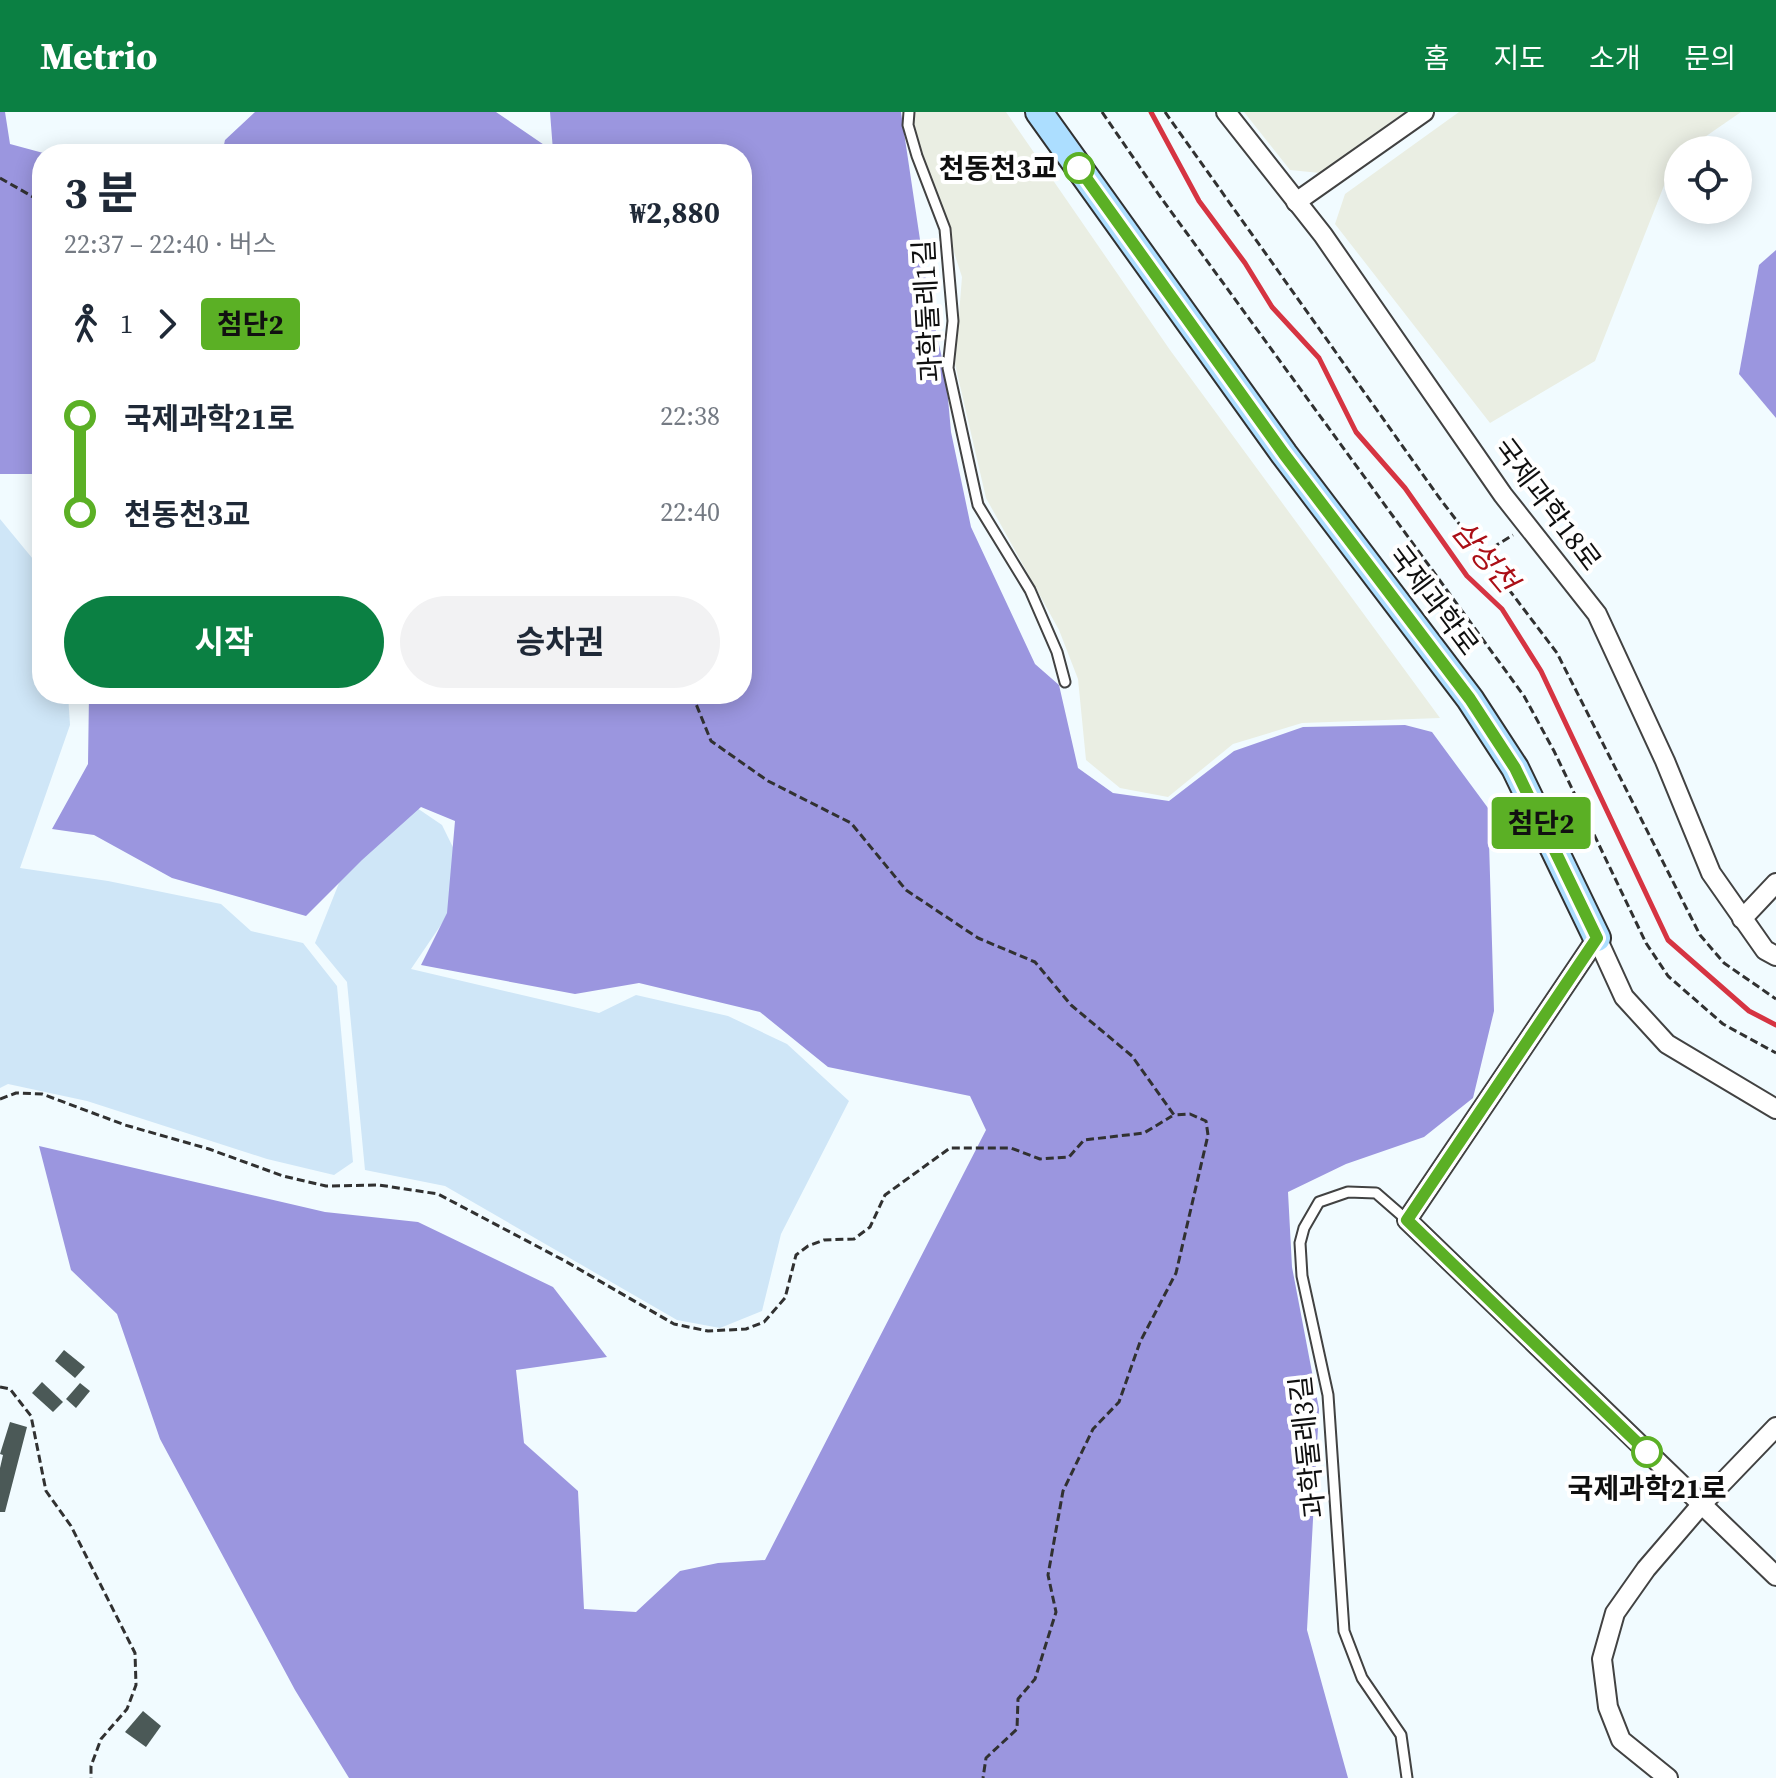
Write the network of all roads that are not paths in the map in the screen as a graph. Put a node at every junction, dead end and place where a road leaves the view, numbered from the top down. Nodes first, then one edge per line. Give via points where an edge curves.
1 (909, 112) edge
2 (1039, 112) edge
3 (1226, 112) edge
4 (1424, 112) edge
5 (1296, 202) junction
6 (1065, 682) dead end
7 (1776, 883) edge
8 (1742, 919) junction
9 (1597, 938) junction
10 (1776, 956) edge
11 (1776, 1109) edge
12 (1407, 1220) junction
13 (1776, 1427) edge
14 (1701, 1505) junction
15 (1776, 1576) edge
16 (1407, 1778) edge
17 (1668, 1778) edge

1 - 6 lane, 과학둘레1길 via 917,156 945,229 953,321 948,368 978,505 1030,590
2 - 9 street, 국제과학로 via 1284,454 1470,699 1515,768
3 - 5 street, 국제과학18로
4 - 5 street
5 - 8 street, 국제과학18로 via 1503,495 1597,614 1711,873
7 - 8 street
8 - 10 street, 국제과학18로 via 1765,950
9 - 11 street, 국제과학로 via 1624,997 1667,1044
9 - 12 street
12 - 14 street
12 - 16 lane, 과학둘레3길 via 1376,1193 1348,1192 1319,1202 1300,1243 1302,1276 1328,1395 1344,1631 1362,1678 1401,1735
13 - 14 street
14 - 15 street
14 - 17 street via 1615,1613 1602,1659 1608,1707 1621,1740

